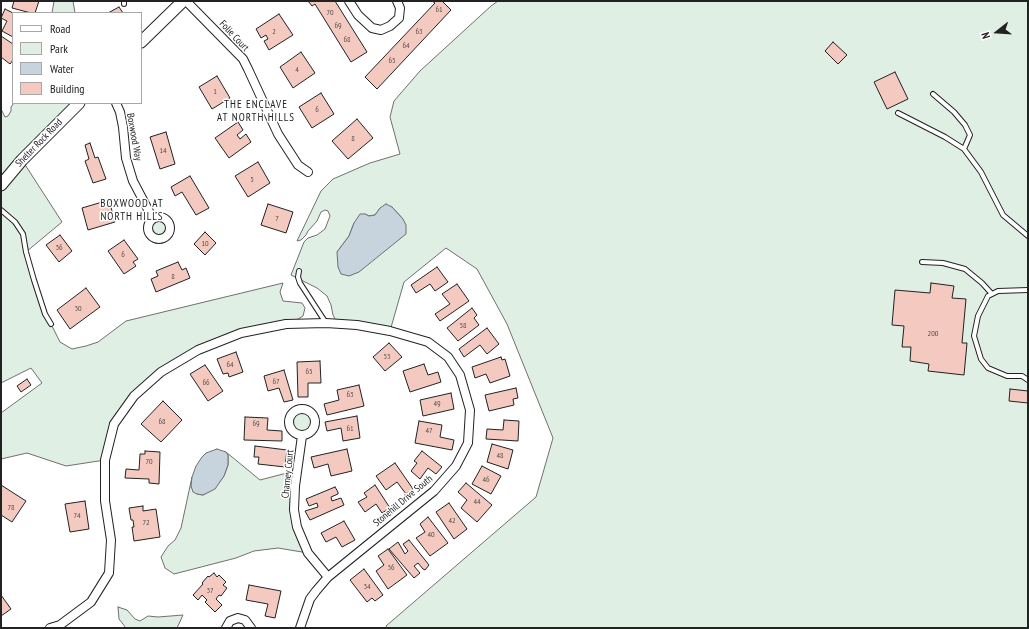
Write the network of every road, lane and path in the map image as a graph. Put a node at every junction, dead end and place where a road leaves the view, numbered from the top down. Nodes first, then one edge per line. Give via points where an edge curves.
1 (182, 1) edge
2 (186, 1) edge
3 (349, 1) edge
4 (397, 1) edge
5 (142, 41) edge
6 (933, 94) dead end
7 (78, 104) edge
8 (116, 104) edge
9 (898, 113) dead end
10 (964, 149) junction
11 (308, 172) dead end
12 (1, 185) edge
13 (1, 210) edge
14 (153, 219) dead end
15 (1028, 236) edge
16 (922, 262) dead end
17 (299, 271) dead end
18 (1028, 290) edge
19 (992, 294) junction
20 (326, 323) junction
21 (51, 324) dead end
22 (1028, 380) edge
23 (302, 436) dead end
24 (328, 577) junction
25 (61, 626) edge
26 (50, 628) edge
27 (226, 628) edge
28 (251, 628) edge
29 (300, 628) edge

1 - 5 main road
2 - 11 street, Folie Court via 243,59 278,134 298,165
3 - 4 street via 372,28 381,30 398,18 400,8
6 - 10 lane via 965,125 970,135
7 - 12 main road, Shelter Rock Road via 22,160
8 - 14 street, Boxwood Way via 123,127 126,158 133,181
9 - 10 lane via 945,136
10 - 15 lane via 981,172 1003,215
13 - 21 lane via 15,222 23,234 32,273 45,314
16 - 19 lane via 943,263 965,269
17 - 20 lane via 300,283
18 - 19 lane via 998,291
19 - 22 lane via 988,296 978,316 974,336 981,359 993,371 1007,376 1022,376
20 - 24 street, Stonehill Drive South via 357,325 428,342 448,357 460,375 470,410 468,443 456,466 434,491
20 - 25 street, Stonehill Drive South via 286,324 241,333 198,350 162,372 134,396 114,424 105,460 106,501 111,540 109,573 91,602
23 - 24 street, Charney Court via 295,486 294,510 297,527 308,553
24 - 29 street, Stonehill Drive South via 310,599
25 - 26 street, Stonehill Drive South
27 - 28 street via 230,621 238,618 245,620

